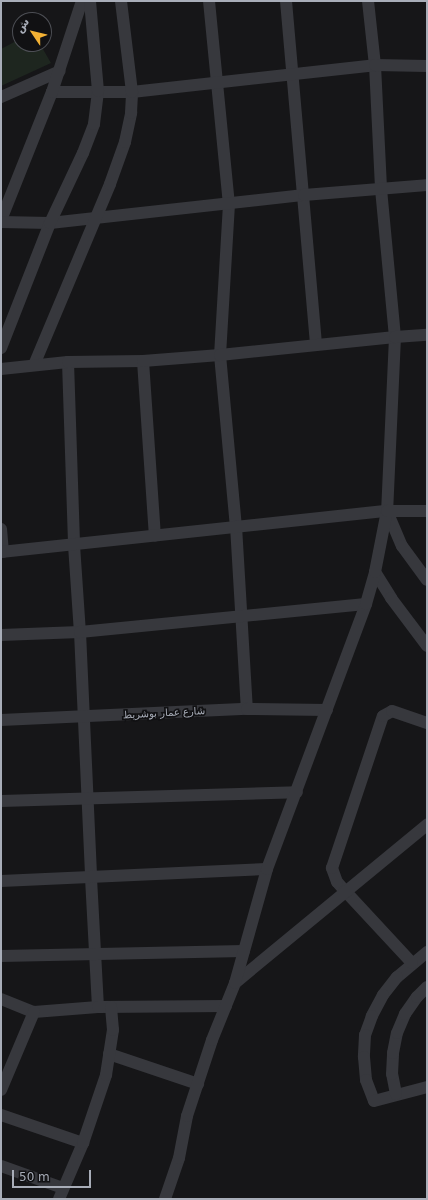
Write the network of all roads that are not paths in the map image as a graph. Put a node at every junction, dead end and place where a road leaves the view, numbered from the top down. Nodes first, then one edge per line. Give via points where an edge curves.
1 (82, 1) edge
2 (90, 1) edge
3 (121, 1) edge
4 (209, 1) edge
5 (286, 1) edge
6 (368, 1) edge
7 (374, 65) junction
8 (427, 66) edge
9 (60, 71) junction
10 (292, 73) junction
11 (216, 82) junction
12 (98, 91) junction
13 (52, 92) junction
14 (132, 92) junction
15 (1, 97) edge
16 (427, 185) edge
17 (381, 189) junction
18 (304, 195) junction
19 (229, 204) junction
20 (96, 218) junction
21 (1, 221) edge
22 (50, 223) junction
23 (427, 335) edge
24 (394, 336) junction
25 (316, 345) junction
26 (1, 348) edge
27 (220, 355) junction
28 (143, 361) junction
29 (68, 362) junction
30 (34, 365) junction
31 (1, 369) edge
32 (387, 511) junction
33 (427, 511) edge
34 (236, 526) junction
35 (1, 529) edge
36 (155, 536) junction
37 (74, 545) junction
38 (2, 552) edge
39 (375, 572) junction
40 (427, 580) edge
41 (366, 604) junction
42 (242, 616) junction
43 (80, 632) junction
44 (1, 635) edge
45 (427, 646) edge
46 (247, 709) junction
47 (327, 710) junction
48 (84, 716) junction
49 (1, 720) edge
50 (427, 723) edge
51 (297, 792) junction
52 (88, 797) junction
53 (1, 801) edge
54 (427, 825) edge
55 (267, 870) junction
56 (91, 878) junction
57 (1, 881) edge
58 (346, 892) junction
59 (244, 951) junction
60 (427, 952) edge
61 (96, 954) junction
62 (1, 956) edge
63 (412, 963) junction
64 (235, 983) junction
65 (427, 987) edge
66 (1, 998) edge
67 (226, 1006) junction
68 (98, 1007) junction
69 (111, 1007) junction
70 (34, 1012) junction
71 (108, 1054) junction
72 (198, 1084) junction
73 (427, 1087) edge
74 (1, 1090) edge
75 (396, 1094) junction
76 (1, 1116) edge
77 (83, 1144) junction
78 (1, 1166) edge
79 (61, 1193) edge
80 (165, 1199) edge

1 - 9 street
2 - 12 street
3 - 14 street
4 - 11 street
5 - 10 street
6 - 7 street
7 - 8 street
7 - 10 street
7 - 17 street
9 - 13 street
9 - 15 street
10 - 11 street
10 - 18 street
11 - 14 street
11 - 19 street
12 - 13 street
12 - 14 street
12 - 22 street via 90,136
13 - 21 street
14 - 20 street via 132,113 125,142
16 - 17 street
17 - 18 street
17 - 24 street
18 - 19 street
18 - 25 street
19 - 20 street
19 - 27 street
20 - 22 street
20 - 30 street
21 - 22 street
22 - 26 street
23 - 24 street
24 - 25 street
24 - 32 street
25 - 27 street
27 - 28 street
27 - 34 street
28 - 29 street
28 - 36 street
29 - 30 street
29 - 37 street
30 - 31 street
32 - 33 street
32 - 34 street
32 - 39 street
32 - 40 street via 402,546
34 - 36 street
34 - 42 street
35 - 38 street
36 - 37 street
37 - 38 street
37 - 43 street
39 - 41 street
39 - 45 street
41 - 42 street
41 - 47 street
42 - 43 street
42 - 46 street
43 - 44 street
43 - 48 street
46 - 47 street, شارع عمار بوشريط
46 - 48 street, شارع عمار بوشريط
47 - 51 street
48 - 49 street, شارع عمار بوشريط
48 - 52 street
50 - 58 street via 392,711 383,716 332,868 337,882
51 - 52 street
51 - 55 street
52 - 53 street
52 - 56 street
54 - 58 street
55 - 56 street
55 - 59 street
56 - 57 street
56 - 61 street
58 - 63 street
58 - 64 street
59 - 61 street
59 - 64 street
60 - 63 street
61 - 62 street
61 - 68 street
63 - 75 street via 383,995 365,1036 366,1080 374,1101
64 - 67 street
65 - 75 street via 405,1014 397,1033 392,1074
66 - 70 street
67 - 69 street
67 - 72 street
68 - 69 street
68 - 70 street
69 - 71 street via 113,1030
70 - 74 street
71 - 72 street
71 - 77 street via 106,1075
72 - 80 street via 187,1116 179,1158
73 - 75 street
76 - 77 street
77 - 79 street
78 - 79 street

